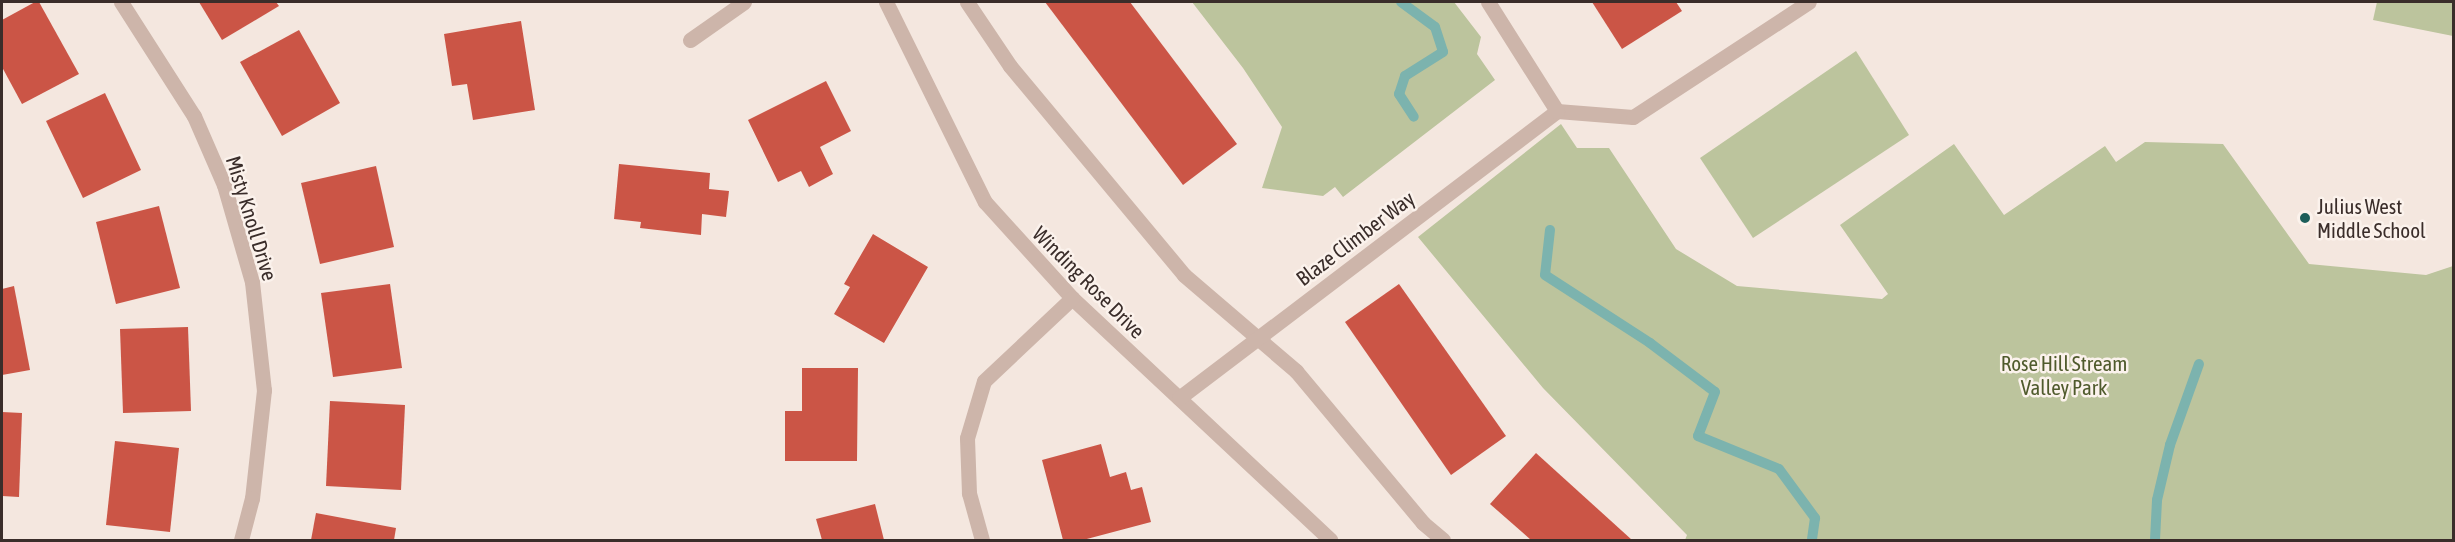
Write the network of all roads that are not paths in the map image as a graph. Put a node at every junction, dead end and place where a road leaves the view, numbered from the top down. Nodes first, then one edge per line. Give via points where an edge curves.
1 (121, 2) edge
2 (744, 2) edge
3 (886, 2) edge
4 (967, 2) edge
5 (1488, 2) edge
6 (1809, 2) edge
7 (690, 40) dead end
8 (1557, 111) junction
9 (1072, 298) junction
10 (1257, 339) junction
11 (1179, 398) junction
12 (241, 540) edge
13 (982, 540) edge
14 (1331, 540) edge
15 (1443, 540) edge

1 - 12 street, Misty Knoll Drive via 194,116 224,185 252,282 264,390 252,498
2 - 7 street
3 - 9 street, Winding Rose Drive via 985,202
4 - 10 street via 1010,66 1184,274
5 - 8 street
6 - 8 street via 1633,117
8 - 10 street, Blaze Climber Way
9 - 11 street, Winding Rose Drive
9 - 13 street via 984,381 967,438 969,493
10 - 11 street, Blaze Climber Way
10 - 15 street via 1296,370 1423,523
11 - 14 street, Winding Rose Drive

